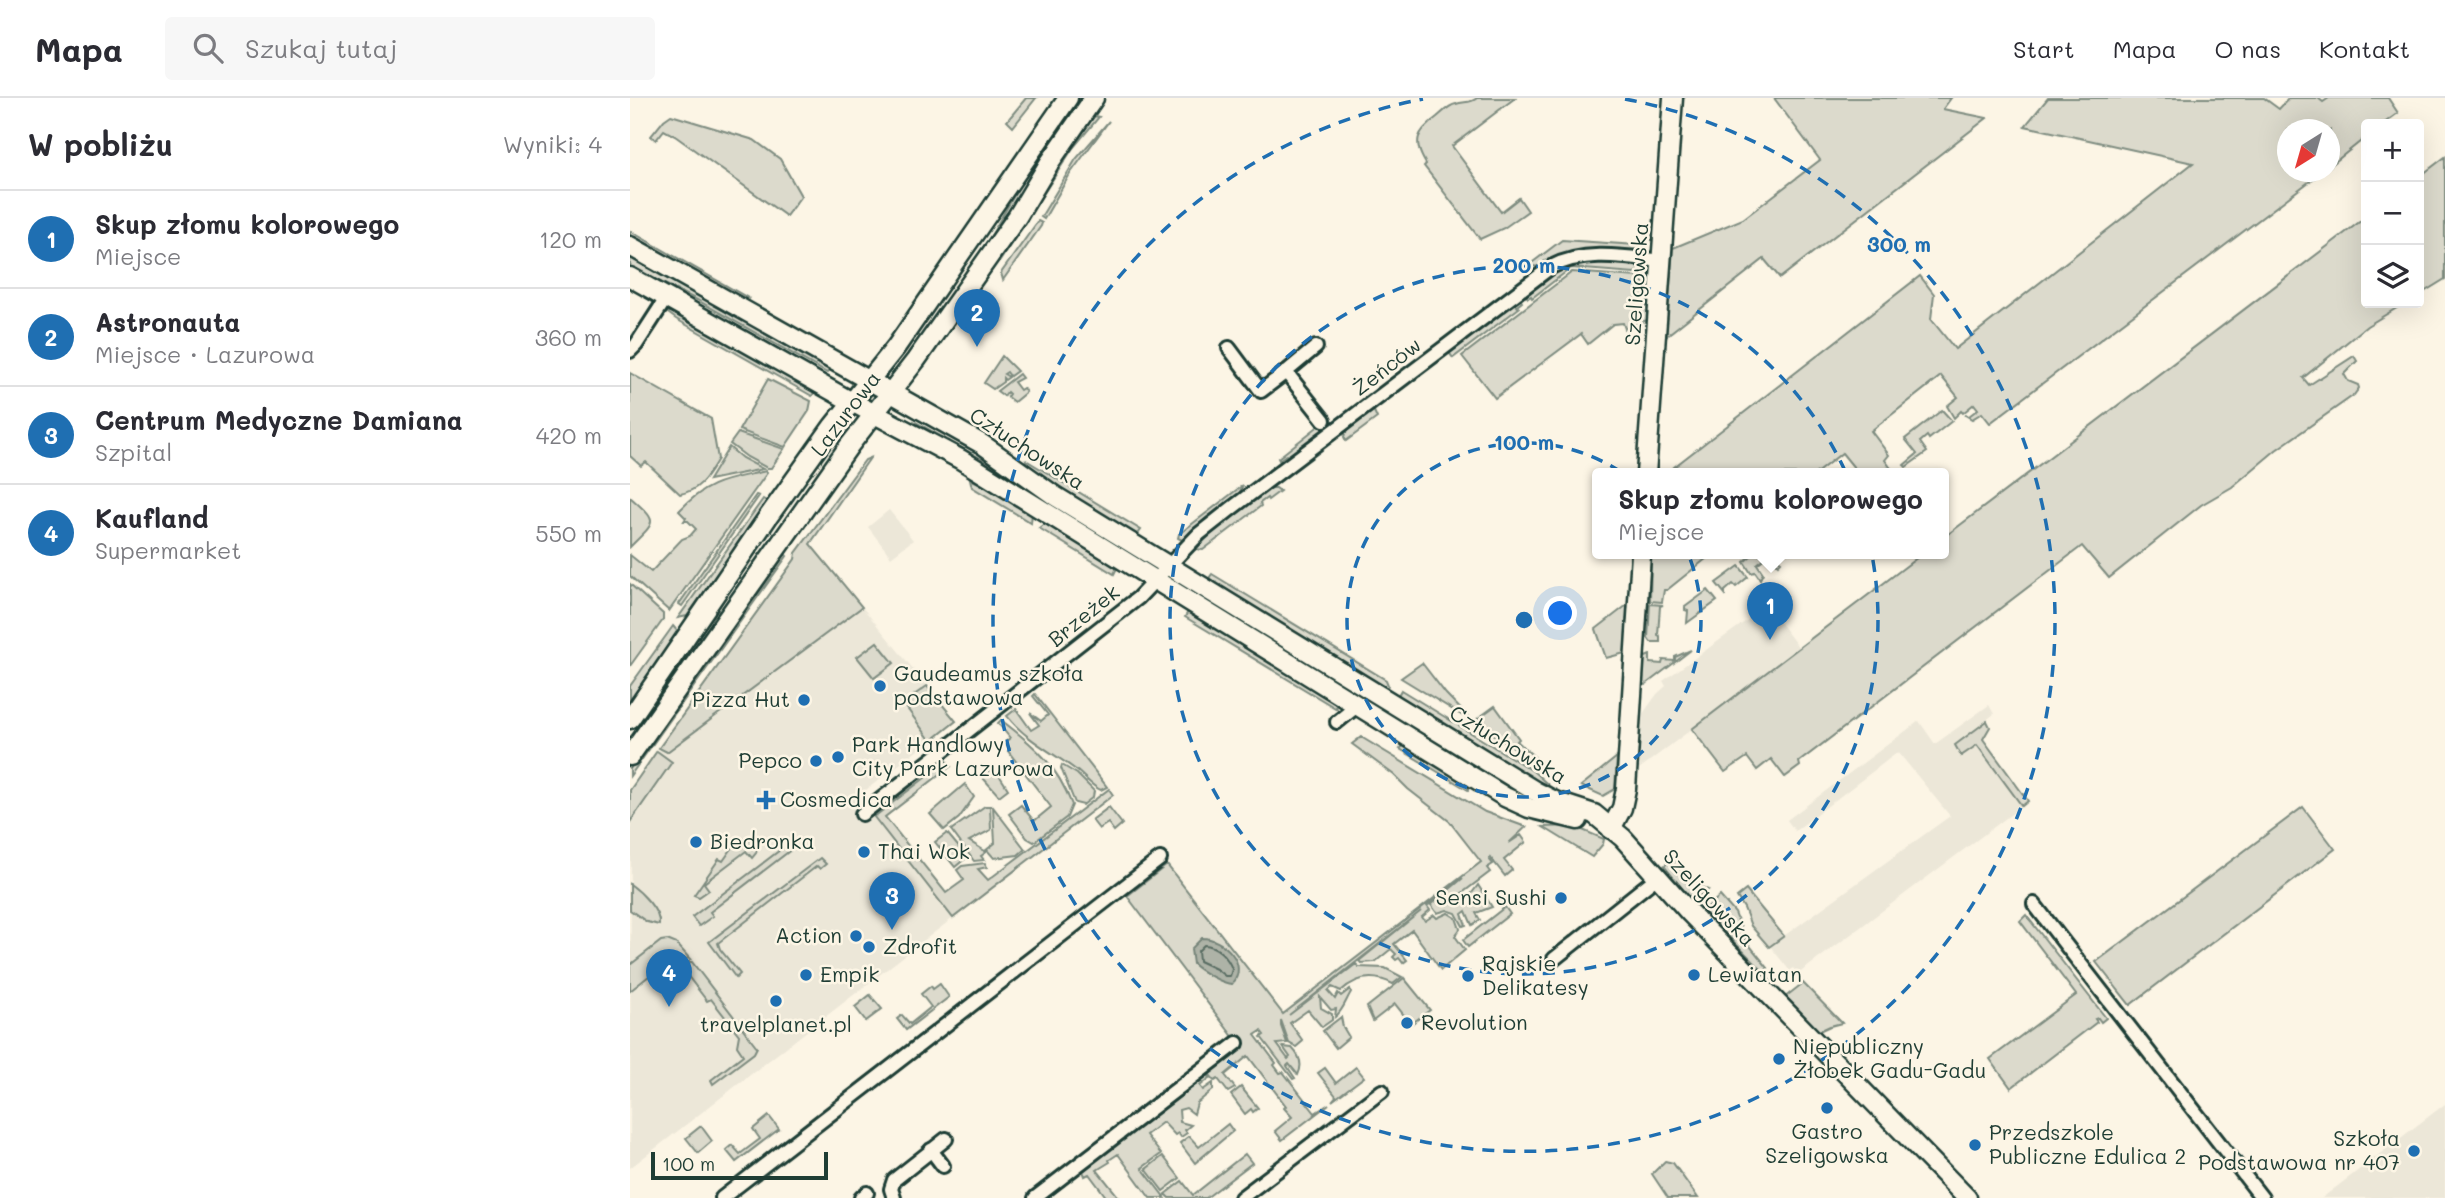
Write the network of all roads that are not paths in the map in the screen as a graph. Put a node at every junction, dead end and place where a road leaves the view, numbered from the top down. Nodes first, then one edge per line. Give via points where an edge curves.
1 (1068, 98) edge
2 (1094, 98) edge
3 (1673, 98) edge
4 (630, 246) edge
5 (1662, 261) junction
6 (630, 277) edge
7 (667, 298) junction
8 (1316, 347) dead end
9 (1229, 348) dead end
10 (630, 351) edge
11 (1286, 372) junction
12 (869, 381) junction
13 (890, 393) junction
14 (852, 402) junction
15 (874, 414) junction
16 (1324, 420) dead end
17 (1646, 468) edge
18 (1641, 559) edge
19 (1162, 573) junction
20 (1358, 705) junction
21 (630, 719) edge
22 (1337, 722) dead end
23 (630, 755) edge
24 (862, 814) dead end
25 (1611, 830) junction
26 (1160, 859) dead end
27 (1656, 877) junction
28 (2034, 904) dead end
29 (1554, 959) dead end
30 (1237, 1044) dead end
31 (1382, 1091) dead end
32 (946, 1139) dead end
33 (931, 1150) junction
34 (943, 1166) dead end
35 (722, 1198) edge
36 (894, 1198) edge
37 (1035, 1198) edge
38 (1241, 1198) edge
39 (1967, 1198) edge
40 (2262, 1198) edge

1 - 12 street, Lazurowa
2 - 13 street, Lazurowa via 1017,217
3 - 5 street, Szeligowska
4 - 12 street, Człuchowska
5 - 17 street, Szeligowska
5 - 19 street, Żeńców via 1586,256 1552,267 1231,508
6 - 7 street, Człuchowska
7 - 10 street
7 - 14 street, Człuchowska
8 - 11 street
9 - 11 street via 1261,391
11 - 16 street
12 - 13 street, Człuchowska
12 - 14 street, Lazurowa
13 - 15 street, Lazurowa
13 - 19 street, Człuchowska via 982,444
14 - 15 street, Człuchowska
14 - 21 street, Lazurowa
15 - 19 street, Człuchowska
15 - 23 street, Lazurowa
18 - 25 street via 1626,789
19 - 20 street, Człuchowska
19 - 24 street, Brzeżek via 1078,646
19 - 25 street, Człuchowska via 1525,785 1594,814
20 - 22 street
20 - 25 street, Człuchowska via 1512,801
25 - 27 street, Szeligowska
26 - 35 street
27 - 29 street
27 - 39 street, Szeligowska
28 - 40 street
30 - 37 street
31 - 38 street
32 - 33 street
33 - 34 street
33 - 36 street via 894,1180

